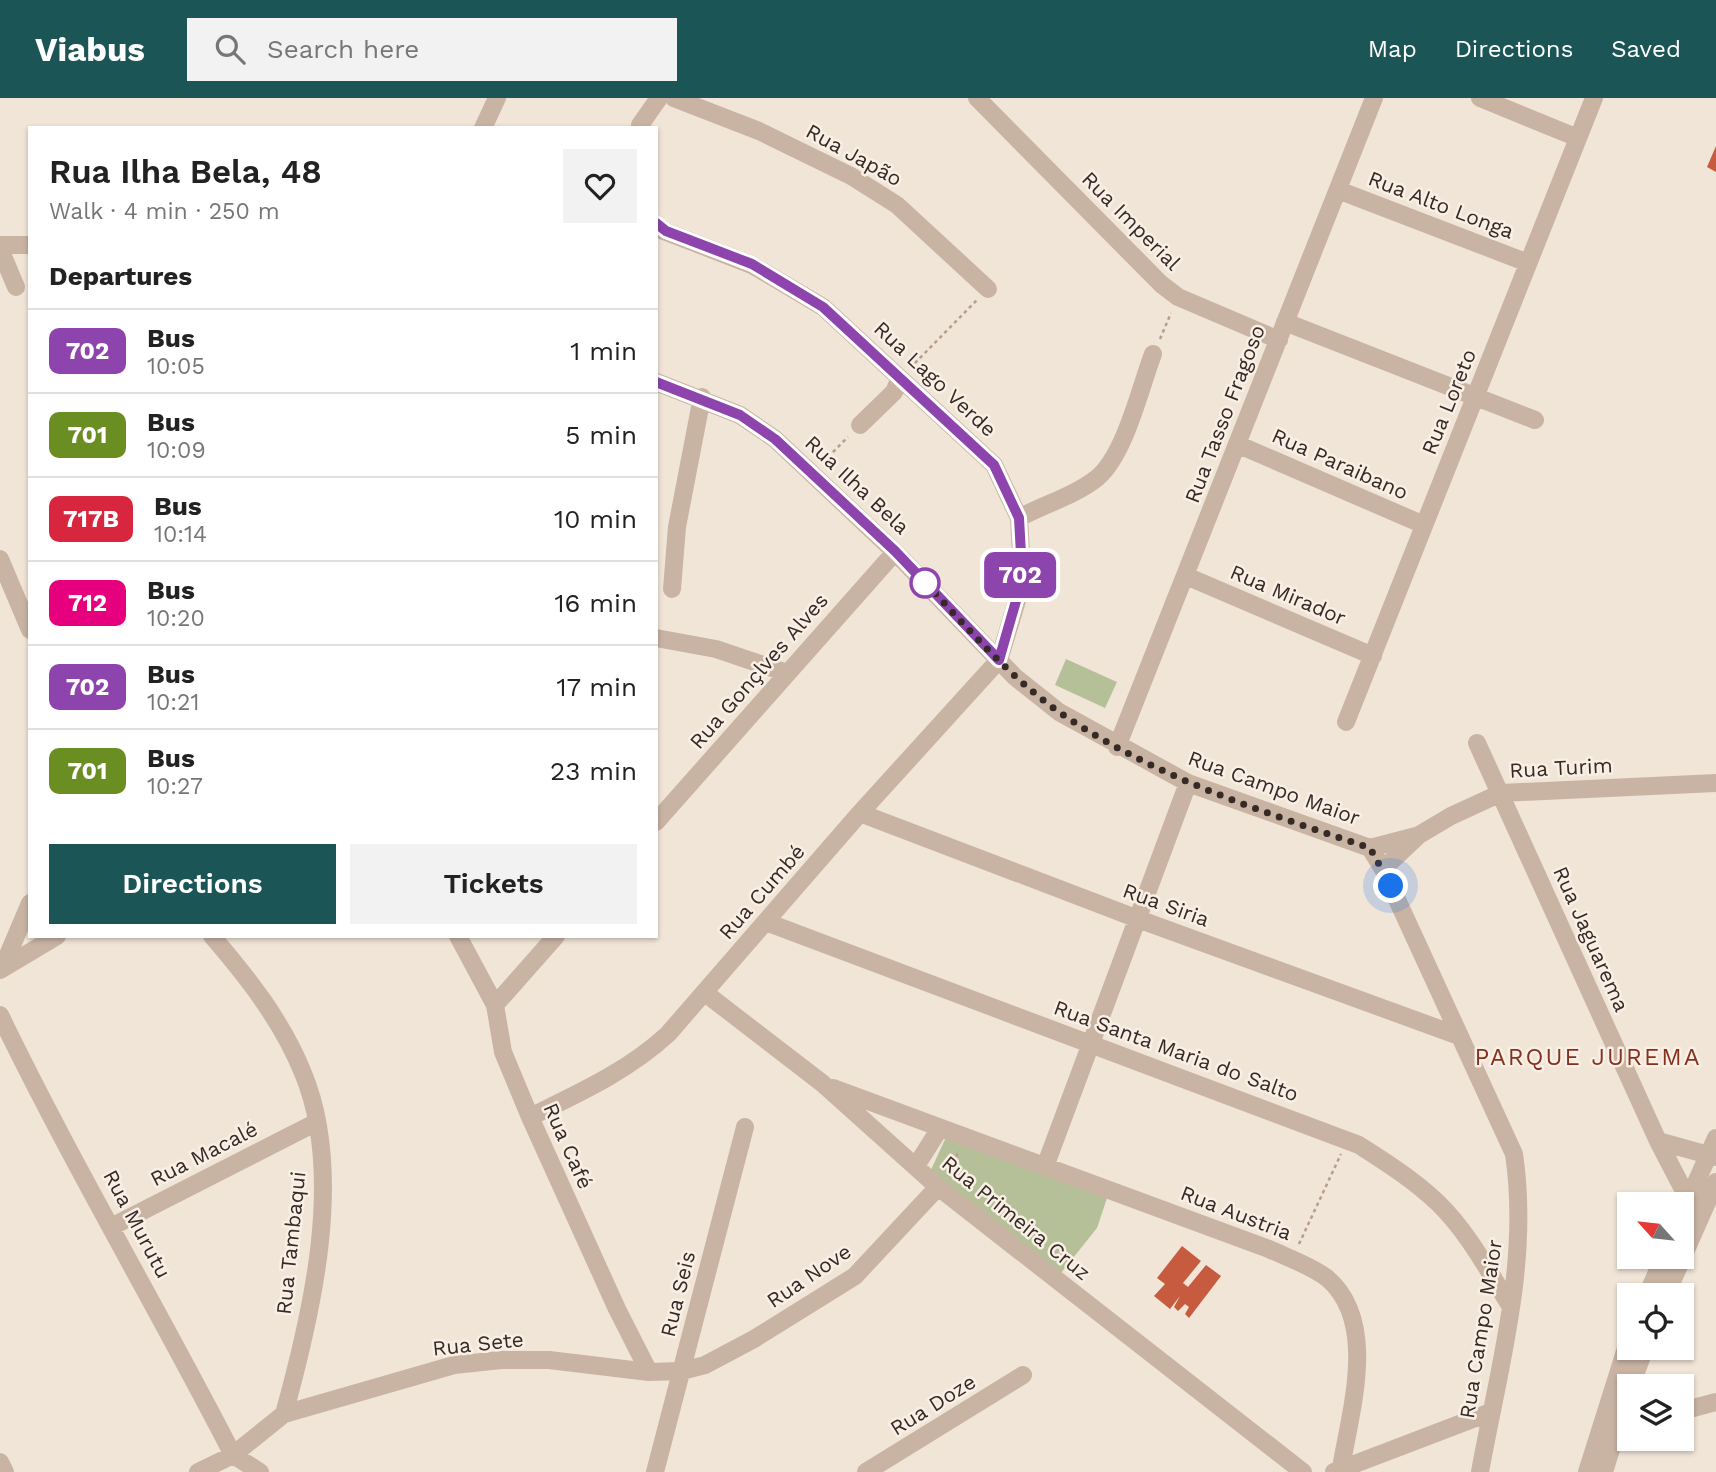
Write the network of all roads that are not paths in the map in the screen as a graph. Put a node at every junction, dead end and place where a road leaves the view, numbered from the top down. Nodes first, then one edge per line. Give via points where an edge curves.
1 (496, 98) edge
2 (650, 98) edge
3 (659, 98) edge
4 (674, 98) edge
5 (977, 98) edge
6 (1374, 98) edge
7 (1480, 98) edge
8 (1594, 98) edge
9 (484, 126) edge
10 (640, 126) edge
11 (1578, 138) junction
12 (1338, 190) junction
13 (659, 228) edge
14 (28, 245) edge
15 (0, 247) edge
16 (1528, 263) junction
17 (0, 274) edge
18 (988, 289) road end
19 (23, 293) edge
20 (1285, 322) junction
21 (1279, 340) junction
22 (1153, 354) road end
23 (901, 378) junction
24 (661, 388) edge
25 (702, 397) junction
26 (1475, 398) junction
27 (1535, 421) dead end
28 (860, 425) road end
29 (1239, 445) junction
30 (1019, 518) junction
31 (1424, 526) junction
32 (895, 551) junction
33 (0, 559) edge
34 (1186, 576) junction
35 (672, 589) dead end
36 (28, 624) edge
37 (658, 638) edge
38 (1373, 656) junction
39 (999, 660) junction
40 (787, 673) junction
41 (1346, 722) dead end
42 (1477, 743) dead end
43 (1117, 747) junction
44 (1188, 783) junction
45 (1716, 783) edge
46 (1501, 793) junction
47 (860, 813) junction
48 (658, 820) edge
49 (1419, 835) junction
50 (1370, 848) junction
51 (1383, 869) junction
52 (28, 909) edge
53 (1138, 919) junction
54 (766, 922) junction
55 (54, 938) edge
56 (214, 938) edge
57 (459, 938) edge
58 (553, 938) edge
59 (1, 970) edge
60 (705, 993) junction
61 (495, 1005) junction
62 (0, 1014) edge
63 (1459, 1036) junction
64 (1090, 1044) junction
65 (822, 1083) junction
66 (530, 1116) junction
67 (317, 1122) junction
68 (745, 1127) dead end
69 (948, 1131) junction
70 (1658, 1141) junction
71 (1714, 1150) edge
72 (1045, 1164) junction
73 (916, 1166) junction
74 (1716, 1182) edge
75 (938, 1187) junction
76 (1681, 1192) edge
77 (1694, 1202) edge
78 (1694, 1207) edge
79 (113, 1226) junction
80 (1510, 1307) junction
81 (1622, 1360) edge
82 (682, 1371) junction
83 (649, 1372) junction
84 (1023, 1375) dead end
85 (1716, 1402) edge
86 (1694, 1408) edge
87 (1491, 1412) junction
88 (284, 1414) junction
89 (1617, 1427) edge
90 (1598, 1431) junction
91 (1617, 1441) edge
92 (233, 1455) junction
93 (0, 1462) edge
94 (1338, 1470) edge
95 (5, 1472) edge
96 (198, 1472) edge
97 (260, 1472) edge
98 (655, 1472) edge
99 (866, 1472) edge
100 (1303, 1472) edge
101 (1480, 1472) edge
102 (1587, 1472) edge
103 (1604, 1472) edge

1 - 9 street
2 - 10 street
3 - 10 street
4 - 18 street, Rua Japão via 759,131 851,176 897,205
5 - 21 street, Rua Imperial via 1178,298
6 - 12 street, Rua Tasso Fragoso
7 - 11 street
8 - 11 street, Rua Loreto
11 - 16 street, Rua Loreto
12 - 16 street, Rua Alto Longa
12 - 20 street, Rua Tasso Fragoso
13 - 23 street, Rua Lago Verde via 752,264 790,286 823,307
14 - 15 street
15 - 19 street
16 - 26 street, Rua Loreto
17 - 19 street
20 - 21 street, Rua Tasso Fragoso
20 - 26 street
21 - 29 street, Rua Tasso Fragoso
22 - 30 street via 1108,465 1096,478
23 - 28 street via 894,392
23 - 30 street, Rua Lago Verde via 994,465
24 - 25 street, Rua Ilha Bela
25 - 32 street, Rua Ilha Bela via 775,439
25 - 35 street via 677,527
26 - 27 street
26 - 31 street, Rua Loreto
29 - 31 street, Rua Paraibano
29 - 34 street, Rua Tasso Fragoso
30 - 39 street, Rua Lago Verde via 1018,594
31 - 38 street, Rua Loreto
32 - 39 street, Rua Ilha Bela
32 - 40 street, Rua Gonçlves Alves
33 - 36 street
34 - 38 street, Rua Mirador
34 - 43 street, Rua Tasso Fragoso
37 - 40 street via 716,649
38 - 41 street, Rua Loreto
39 - 43 street, Rua Campo Maior via 1059,712
39 - 47 street, Rua Cumbé
40 - 48 street, Rua Gonçlves Alves
42 - 46 street, Rua Jaguarema
43 - 44 street, Rua Campo Maior
44 - 50 street, Rua Campo Maior
44 - 53 street
45 - 46 street, Rua Turim
46 - 49 street, Rua Turim
46 - 70 street, Rua Jaguarema
47 - 53 street, Rua Siria
47 - 54 street, Rua Cumbé
49 - 50 street, Rua Turim
49 - 51 street, Rua Turim
50 - 51 street, Rua Campo Maior
51 - 63 street, Rua Campo Maior
52 - 59 street
53 - 63 street, Rua Siria
53 - 64 street
54 - 60 street, Rua Cumbé
54 - 64 street, Rua Santa Maria do Salto
55 - 59 street
56 - 67 street, Rua Tambaqui via 280,1025 304,1075
57 - 61 street, Rua Café
58 - 61 street
60 - 65 street, Rua Primeira Cruz
60 - 66 street, Rua Cumbé via 644,1056
61 - 66 street, Rua Café via 503,1052
62 - 79 street, Rua Murutu
63 - 80 street, Rua Campo Maior via 1514,1154 1520,1237
64 - 72 street
64 - 80 street, Rua Santa Maria do Salto via 1347,1140 1404,1173 1441,1205
65 - 69 street, Rua Austria
65 - 73 street, Rua Primeira Cruz
66 - 83 street, Rua Café
67 - 79 street, Rua Macalé
67 - 88 street, Rua Tambaqui via 324,1180 315,1269
68 - 82 street, Rua Seis
69 - 72 street, Rua Austria
69 - 73 street
70 - 71 street
70 - 76 street, Rua Jaguarema
71 - 77 street
72 - 94 street, Rua Austria via 1292,1259 1328,1279 1355,1329 1357,1353
73 - 75 street, Rua Primeira Cruz
74 - 78 street
75 - 82 street, Rua Nove via 855,1276 754,1339 705,1365
75 - 100 street, Rua Primeira Cruz
79 - 92 street, Rua Murutu
80 - 87 street, Rua Campo Maior
81 - 90 street
82 - 83 street, Rua Sete
82 - 98 street, Rua Seis
83 - 88 street, Rua Sete via 549,1360 454,1365
84 - 99 street, Rua Doze
85 - 86 street
87 - 94 street
87 - 101 street, Rua Campo Maior
88 - 92 street
89 - 90 street
90 - 102 street
91 - 103 street
92 - 96 street
92 - 97 street
93 - 95 street

